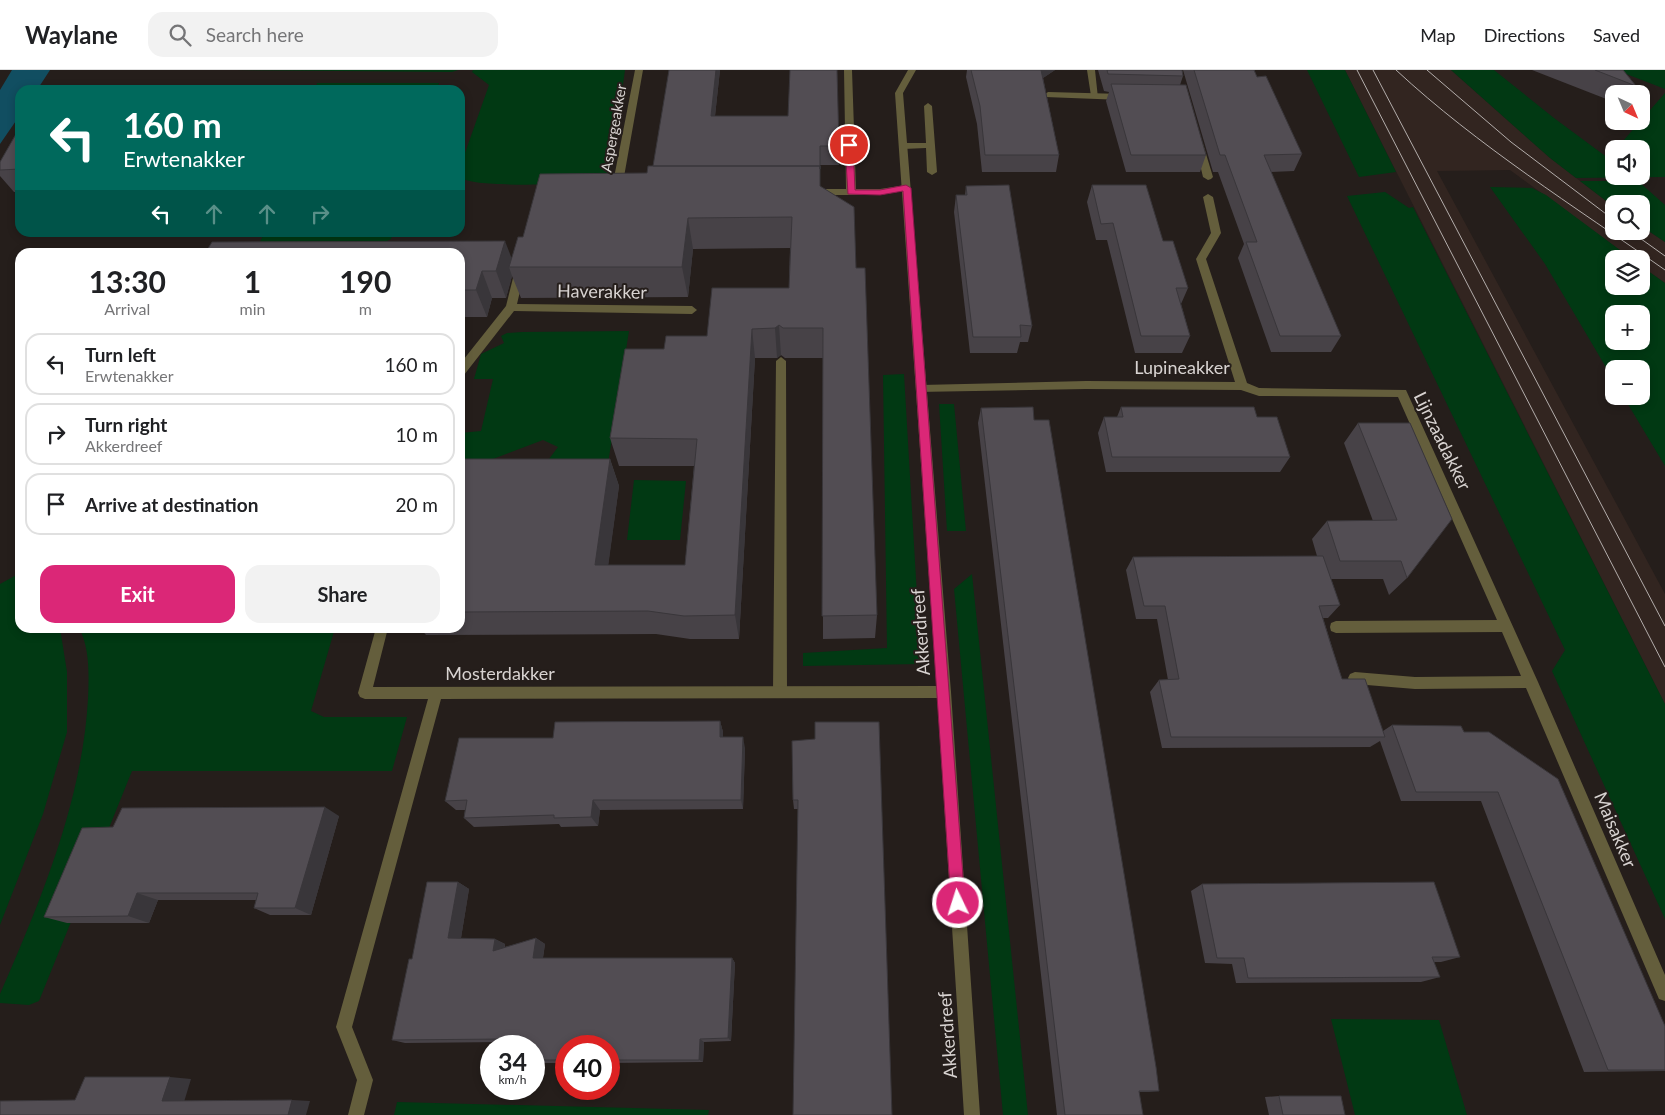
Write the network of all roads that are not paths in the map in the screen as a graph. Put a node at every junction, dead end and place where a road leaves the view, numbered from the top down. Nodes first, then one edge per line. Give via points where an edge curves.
1 (639, 70) edge
2 (848, 70) edge
3 (912, 70) edge
4 (1091, 70) edge
5 (1048, 95) edge
6 (1095, 96) junction
7 (1131, 97) edge
8 (928, 106) dead end
9 (1196, 135) edge
10 (930, 145) junction
11 (903, 146) junction
12 (932, 172) dead end
13 (1208, 177) dead end
14 (906, 188) junction
15 (617, 192) edge
16 (802, 192) edge
17 (851, 192) junction
18 (1208, 197) dead end
19 (524, 256) edge
20 (511, 307) junction
21 (692, 310) dead end
22 (781, 361) edge
23 (465, 366) edge
24 (1242, 386) junction
25 (922, 389) junction
26 (1506, 626) junction
27 (1336, 627) dead end
28 (381, 633) edge
29 (1516, 649) joint
30 (1355, 678) edge
31 (1531, 682) junction
32 (780, 692) junction
33 (944, 692) junction
34 (436, 693) junction
35 (1665, 993) edge
36 (356, 1115) edge
37 (972, 1115) edge

1 - 15 street, Aspergeakker
2 - 17 street
3 - 11 street, Akkerdreef via 899,93
4 - 6 street
5 - 6 street
6 - 7 street
8 - 10 street
9 - 13 street
10 - 11 street
10 - 12 street
11 - 14 street, Akkerdreef
14 - 17 street
14 - 25 street, Akkerdreef
16 - 17 street
18 - 24 street, Lupineakker via 1216,232 1201,258
19 - 20 street
20 - 21 street, Haverakker
20 - 23 street
22 - 32 street
24 - 25 street, Lupineakker
24 - 26 street, Lijnzaadakker via 1259,392 1402,393
25 - 33 street, Akkerdreef
26 - 27 street
26 - 29 street, Lijnzaadakker
28 - 34 street via 365,693
29 - 31 street, Maisakker
30 - 31 street via 1415,683
31 - 35 street, Maisakker
32 - 33 street, Mosterdakker
32 - 34 street, Mosterdakker
33 - 37 street, Akkerdreef
34 - 36 street, Mosterdakker via 344,1027 365,1080

